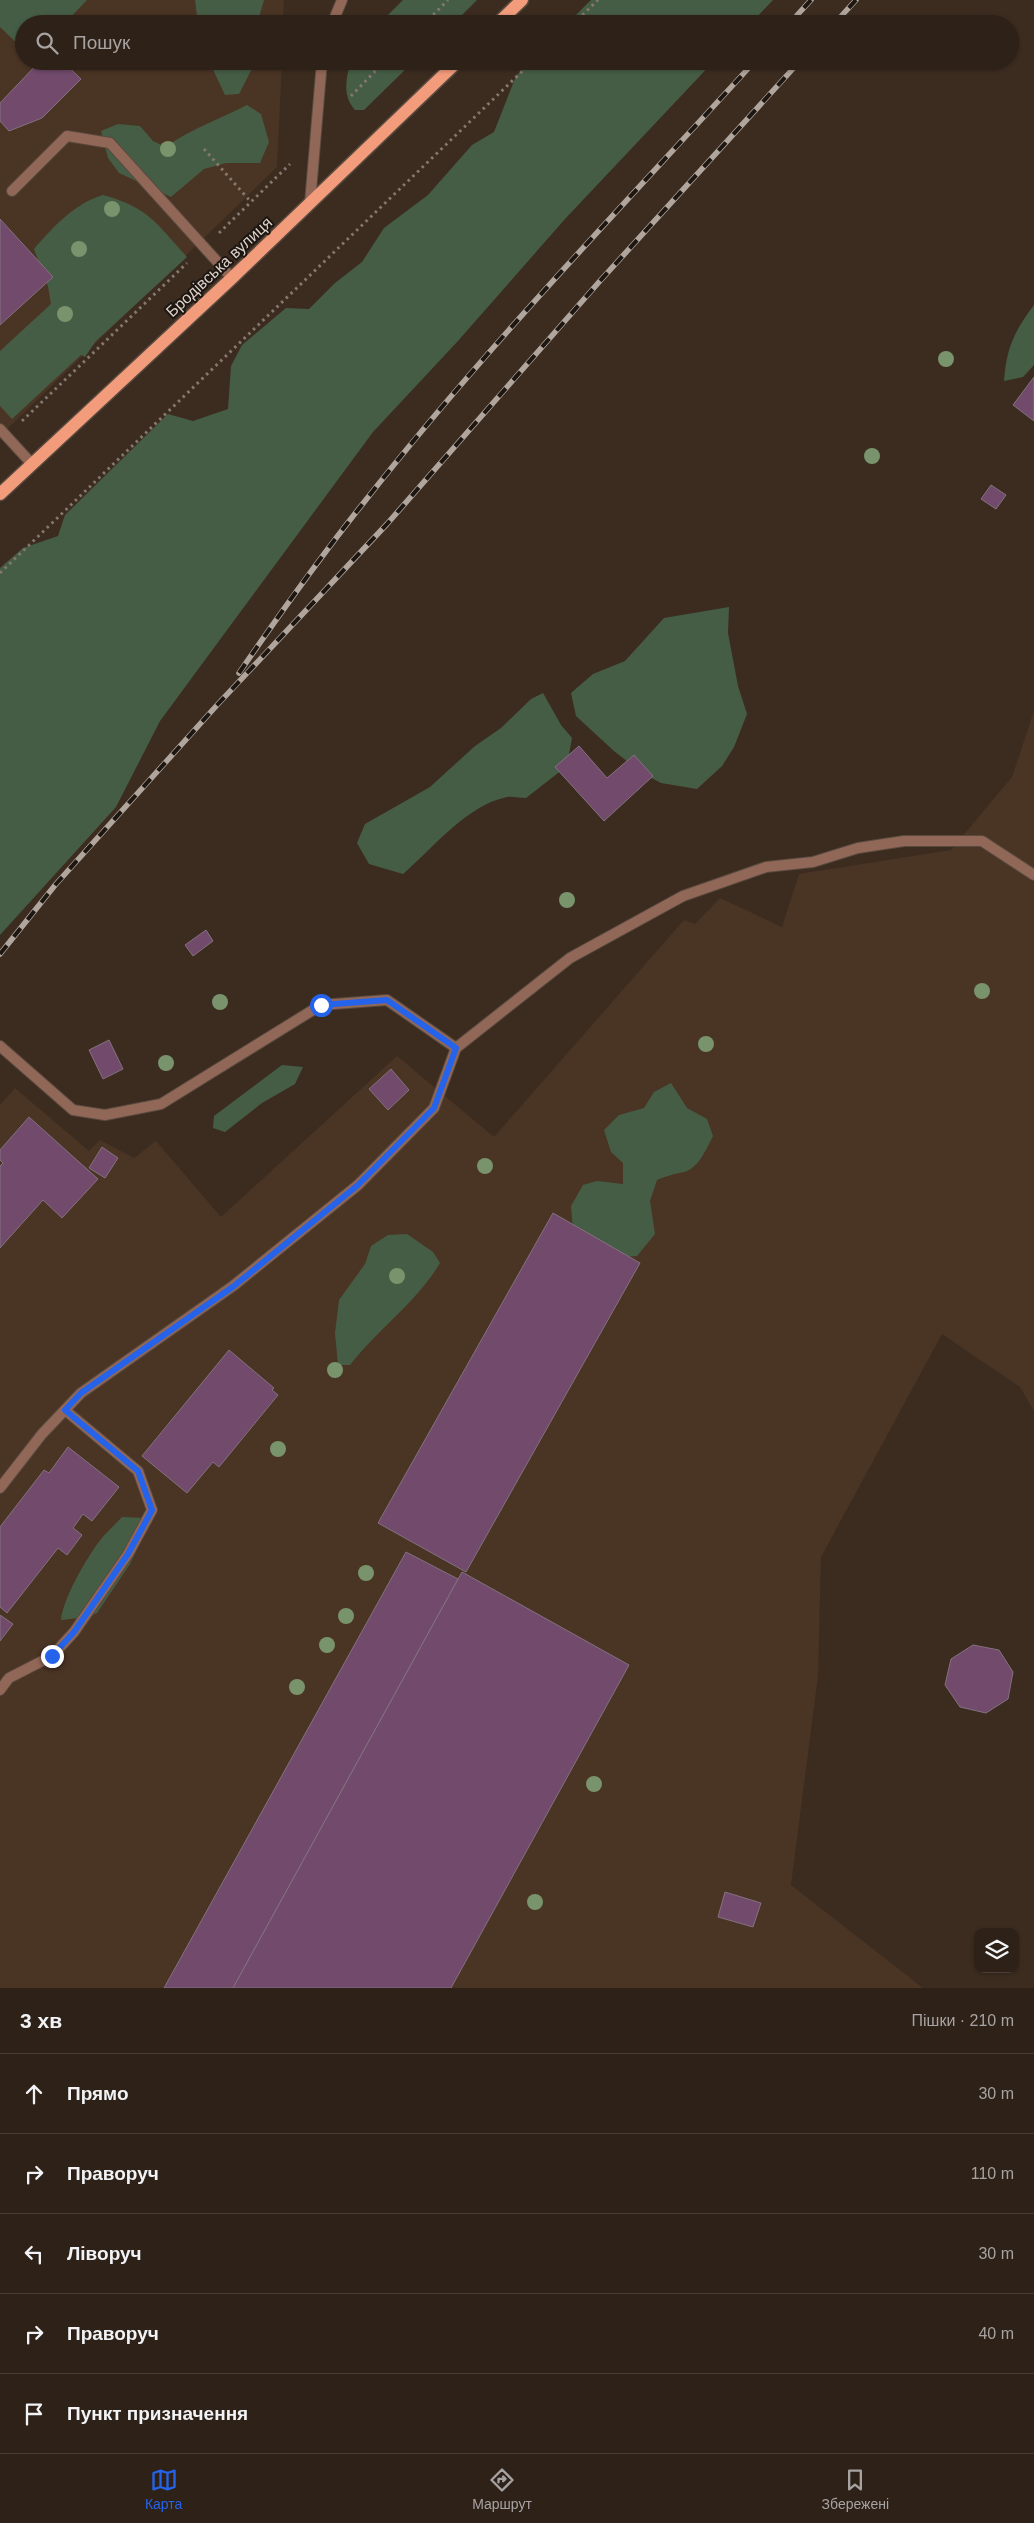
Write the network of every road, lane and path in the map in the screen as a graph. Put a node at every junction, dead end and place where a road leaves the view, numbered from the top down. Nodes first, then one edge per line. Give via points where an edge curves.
1 (342, 0) edge
2 (448, 0) edge
3 (522, 0) edge
4 (598, 0) edge
5 (336, 15) edge
6 (433, 15) edge
7 (506, 15) edge
8 (582, 15) edge
9 (321, 70) edge
10 (376, 70) edge
11 (449, 70) edge
12 (524, 70) edge
13 (351, 96) dead end
14 (204, 149) dead end
15 (293, 160) dead end
16 (12, 191) dead end
17 (251, 202) junction
18 (310, 203) junction
19 (204, 247) junction
20 (232, 278) junction
21 (3, 432) edge
22 (32, 464) junction
23 (0, 494) edge
24 (0, 574) edge
25 (1034, 875) edge
26 (0, 1046) edge
27 (456, 1048) junction
28 (65, 1410) junction
29 (0, 1488) edge
30 (0, 1690) edge

1 - 5 lane
2 - 6 path
3 - 7 main road
4 - 8 path
9 - 18 lane
10 - 13 path
11 - 18 main road, Бродівська вулиця
12 - 24 path
14 - 17 path
15 - 17 path
16 - 19 lane via 68,136 110,143
17 - 19 path
18 - 20 main road, Бродівська вулиця
19 - 20 lane
19 - 21 path
20 - 22 main road, Бродівська вулиця
21 - 22 lane
22 - 23 main road, Бродівська вулиця
25 - 27 lane via 982,841 904,841 858,848 813,862 766,867 683,896 570,958
26 - 27 lane via 73,1110 105,1115 161,1104 321,1005 387,1000
27 - 28 lane via 434,1108 358,1185 234,1286 81,1393
28 - 29 lane
28 - 30 lane via 138,1471 152,1510 128,1554 74,1632 52,1656 9,1678

